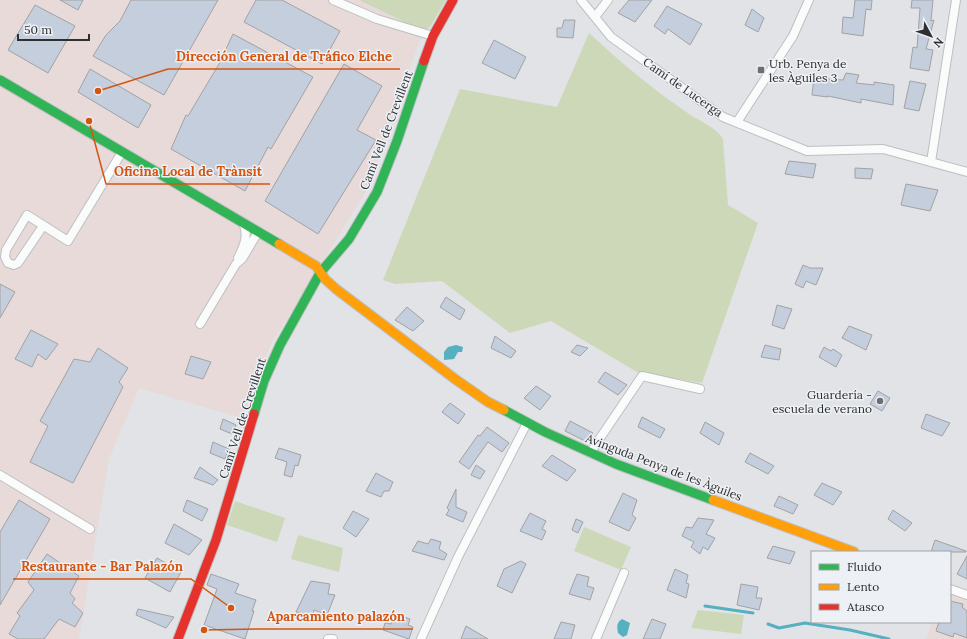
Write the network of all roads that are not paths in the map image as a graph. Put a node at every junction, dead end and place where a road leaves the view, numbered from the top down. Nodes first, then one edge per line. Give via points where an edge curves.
1 (333, 0) edge
2 (453, 0) edge
3 (581, 0) edge
4 (608, 0) edge
5 (808, 0) edge
6 (956, 0) edge
7 (595, 17) junction
8 (433, 36) junction
9 (0, 80) edge
10 (737, 122) junction
11 (122, 152) junction
12 (931, 162) junction
13 (967, 172) edge
14 (242, 223) junction
15 (43, 226) junction
16 (258, 232) junction
17 (236, 264) junction
18 (320, 273) junction
19 (200, 324) dead end
20 (700, 389) dead end
21 (527, 423) junction
22 (590, 453) junction
23 (0, 475) edge
24 (90, 529) dead end
25 (851, 551) edge
26 (624, 573) dead end
27 (951, 589) edge
28 (967, 595) edge
29 (178, 639) edge
30 (328, 639) edge
31 (333, 639) edge
32 (421, 639) edge
33 (596, 639) edge

1 - 8 street via 377,19
2 - 8 street, Camí Vell de Crevillent
3 - 7 street, Camí de Lucerga
4 - 7 street
5 - 10 street via 793,36
6 - 12 street
7 - 10 street, Camí de Lucerga via 611,37 723,117
8 - 18 street, Camí Vell de Crevillent via 377,192 348,239
9 - 11 street, Avinguda Penya de les Àguiles
10 - 12 street, Camí de Lucerga via 807,151 883,149
11 - 14 street, Avinguda Penya de les Àguiles
11 - 15 street via 68,241
12 - 13 street, Camí de Lucerga
14 - 16 street, Avinguda Penya de les Àguiles
14 - 17 street via 246,236
15 - 15 street via 18,263 8,263 5,257 6,250 27,215
16 - 17 street via 242,259
16 - 18 street, Avinguda Penya de les Àguiles via 316,266
17 - 19 street
18 - 21 street, Avinguda Penya de les Àguiles via 336,289 454,379 488,402
18 - 29 street, Camí Vell de Crevillent via 280,345 264,382 216,540
20 - 22 street via 642,376
21 - 22 street, Avinguda Penya de les Àguiles
21 - 32 street via 458,556
22 - 25 street, Avinguda Penya de les Àguiles
23 - 24 street
26 - 33 street
27 - 28 street
30 - 31 street

